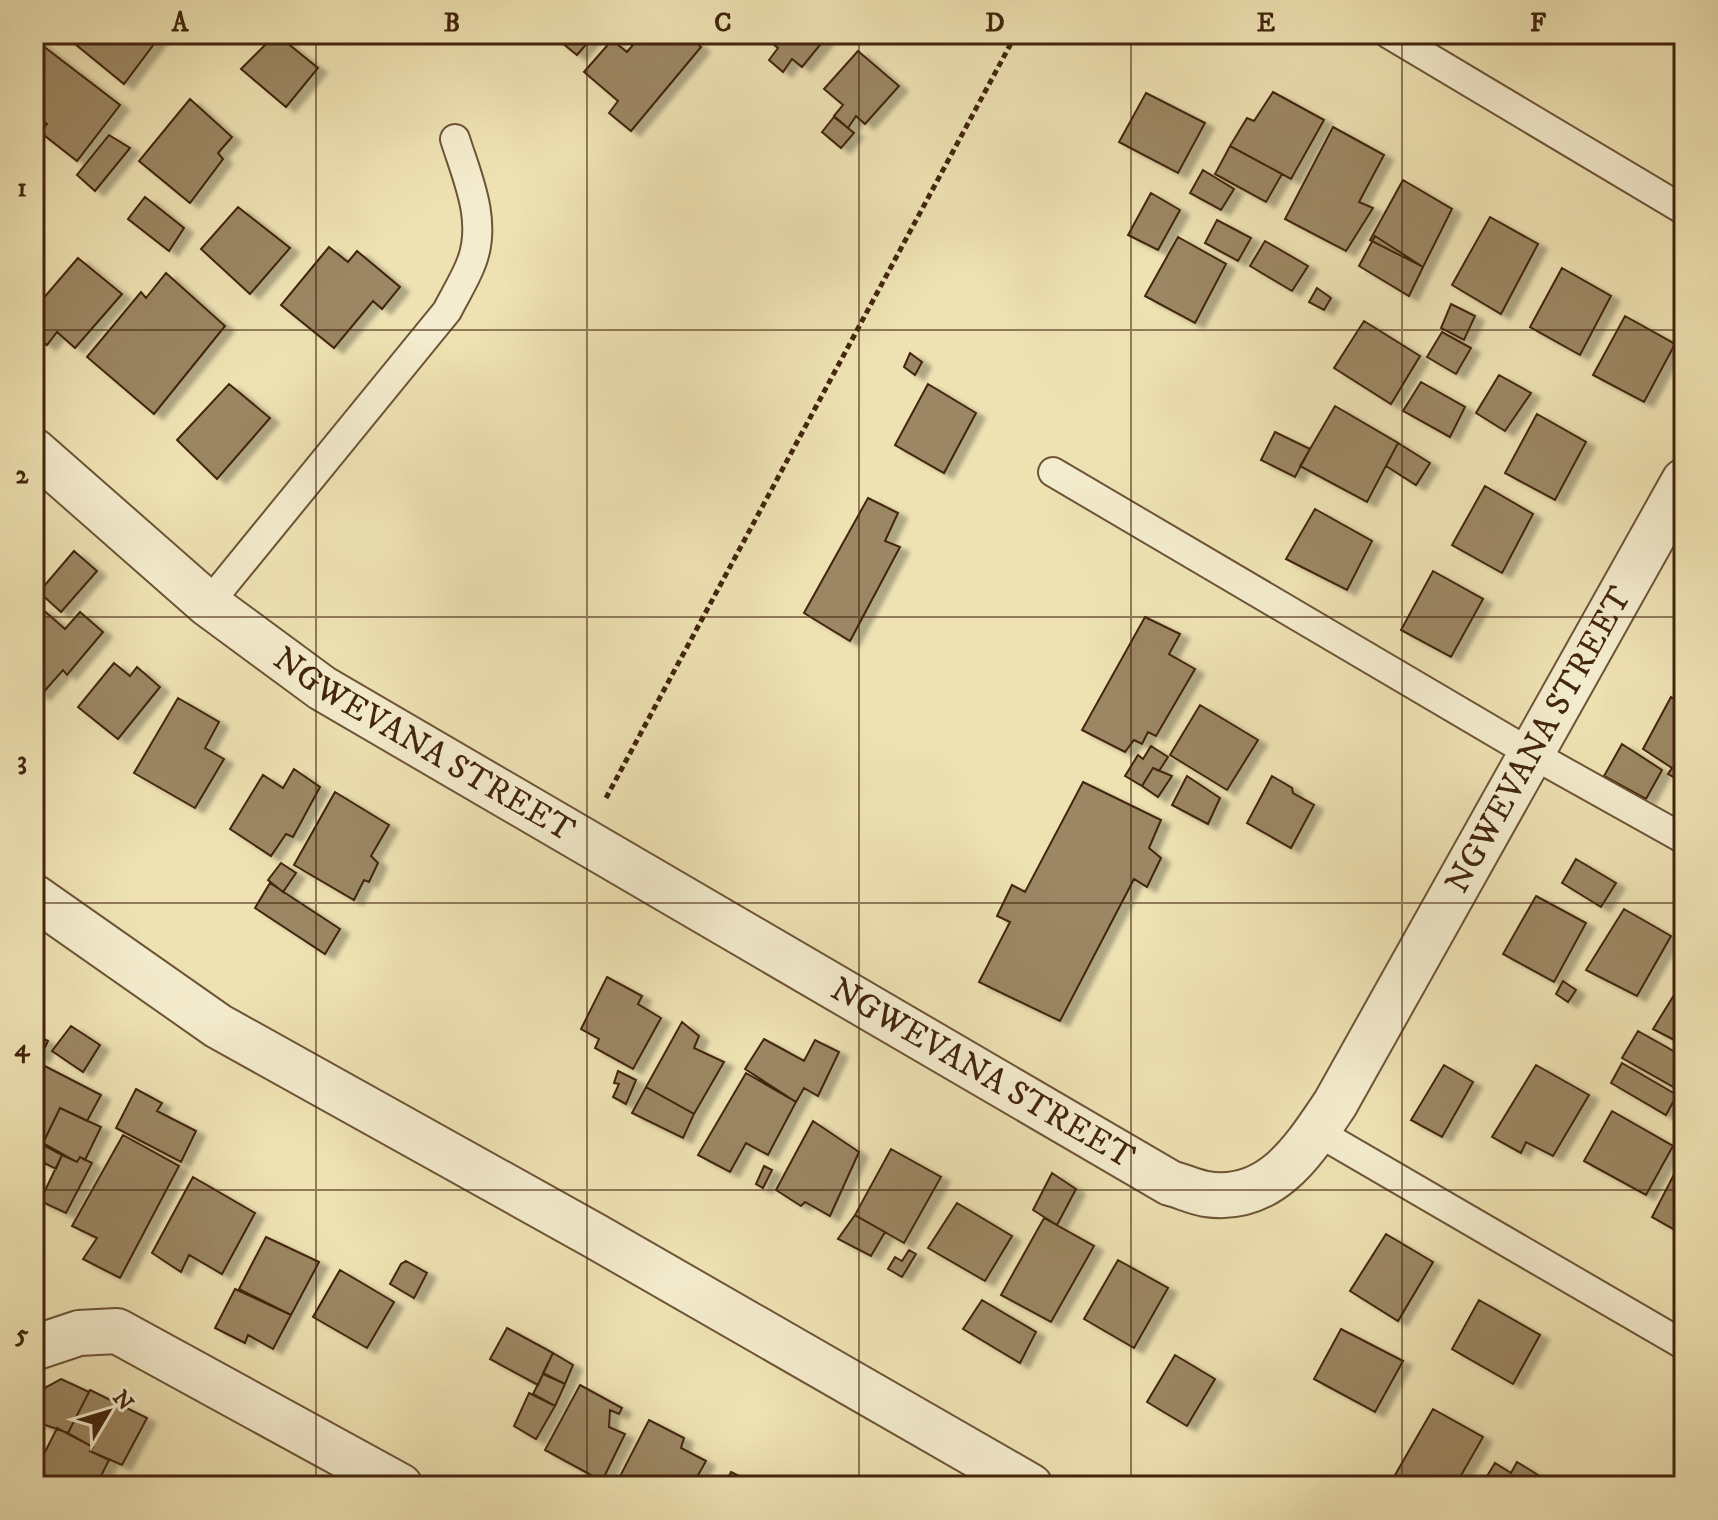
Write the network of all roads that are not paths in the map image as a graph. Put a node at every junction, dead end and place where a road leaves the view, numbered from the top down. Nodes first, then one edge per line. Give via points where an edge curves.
1 (1389, 34) edge
2 (455, 139) dead end
3 (1684, 210) edge
4 (34, 451) edge
5 (1053, 472) dead end
6 (1684, 481) edge
7 (208, 604) junction
8 (1532, 754) junction
9 (1684, 839) edge
10 (34, 897) edge
11 (1316, 1131) junction
12 (1684, 1345) edge
13 (34, 1348) edge
14 (400, 1486) edge
15 (1030, 1486) edge

1 - 3 lane
2 - 7 lane via 476,205 477,230 473,259 447,311
4 - 7 street, NGWEVANA STREET
5 - 8 lane
6 - 8 street, NGWEVANA STREET
7 - 11 street, NGWEVANA STREET via 322,688 1170,1183 1207,1194 1235,1194 1265,1184 1297,1159
8 - 9 lane
8 - 11 street, NGWEVANA STREET
10 - 15 street via 218,1026
11 - 12 lane
13 - 14 street via 79,1333 117,1331

